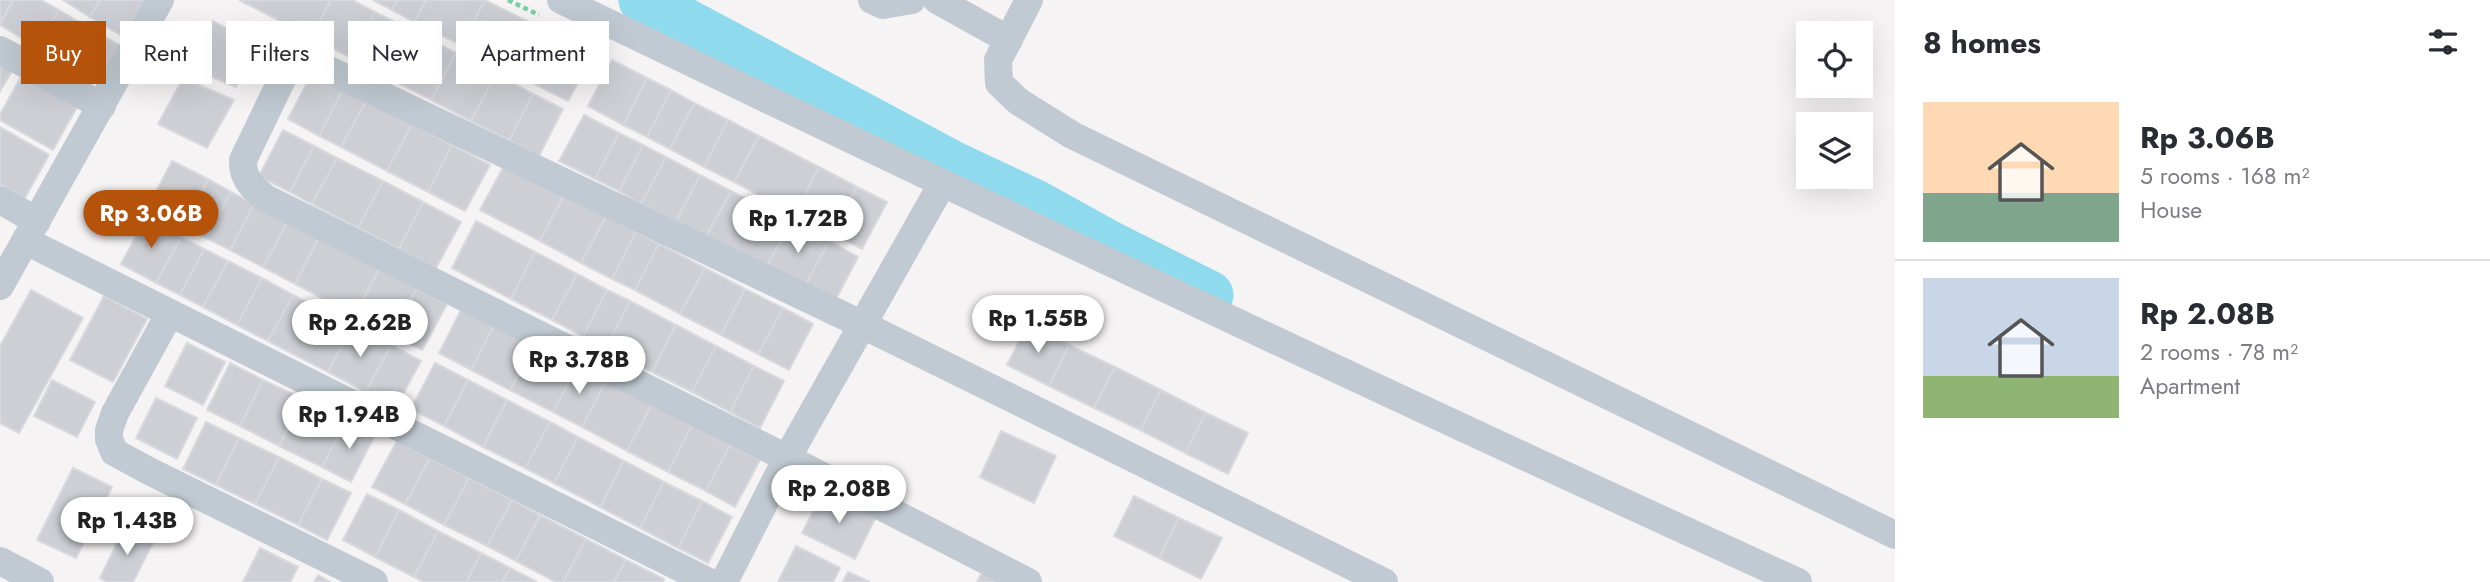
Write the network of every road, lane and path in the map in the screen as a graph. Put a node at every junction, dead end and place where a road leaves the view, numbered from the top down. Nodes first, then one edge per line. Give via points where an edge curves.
1 (160, 0) edge
2 (561, 0) edge
3 (872, 0) edge
4 (912, 0) edge
5 (1029, 0) edge
6 (945, 4) edge
7 (1009, 40) junction
8 (0, 50) edge
9 (102, 106) junction
10 (942, 184) junction
11 (0, 200) edge
12 (31, 231) junction
13 (0, 286) edge
14 (170, 313) junction
15 (861, 324) junction
16 (786, 458) junction
17 (1895, 535) edge
18 (0, 561) edge
19 (40, 582) edge
20 (374, 582) edge
21 (709, 582) edge
22 (724, 582) edge
23 (1028, 582) edge
24 (1384, 582) edge
25 (1798, 582) edge

1 - 9 street
2 - 10 street
3 - 4 street via 883,5
5 - 7 street
6 - 7 street
7 - 17 street via 998,60 999,83 1018,102 1072,135
8 - 9 street
9 - 12 street
10 - 15 street
10 - 25 street
11 - 12 street
12 - 13 street
12 - 14 street
14 - 20 street via 115,413 109,439 114,452
14 - 21 street
15 - 16 street
15 - 16 street via 314,63 301,61 286,71 243,160 250,186 265,198
15 - 24 street
16 - 22 street
16 - 23 street
18 - 19 street

